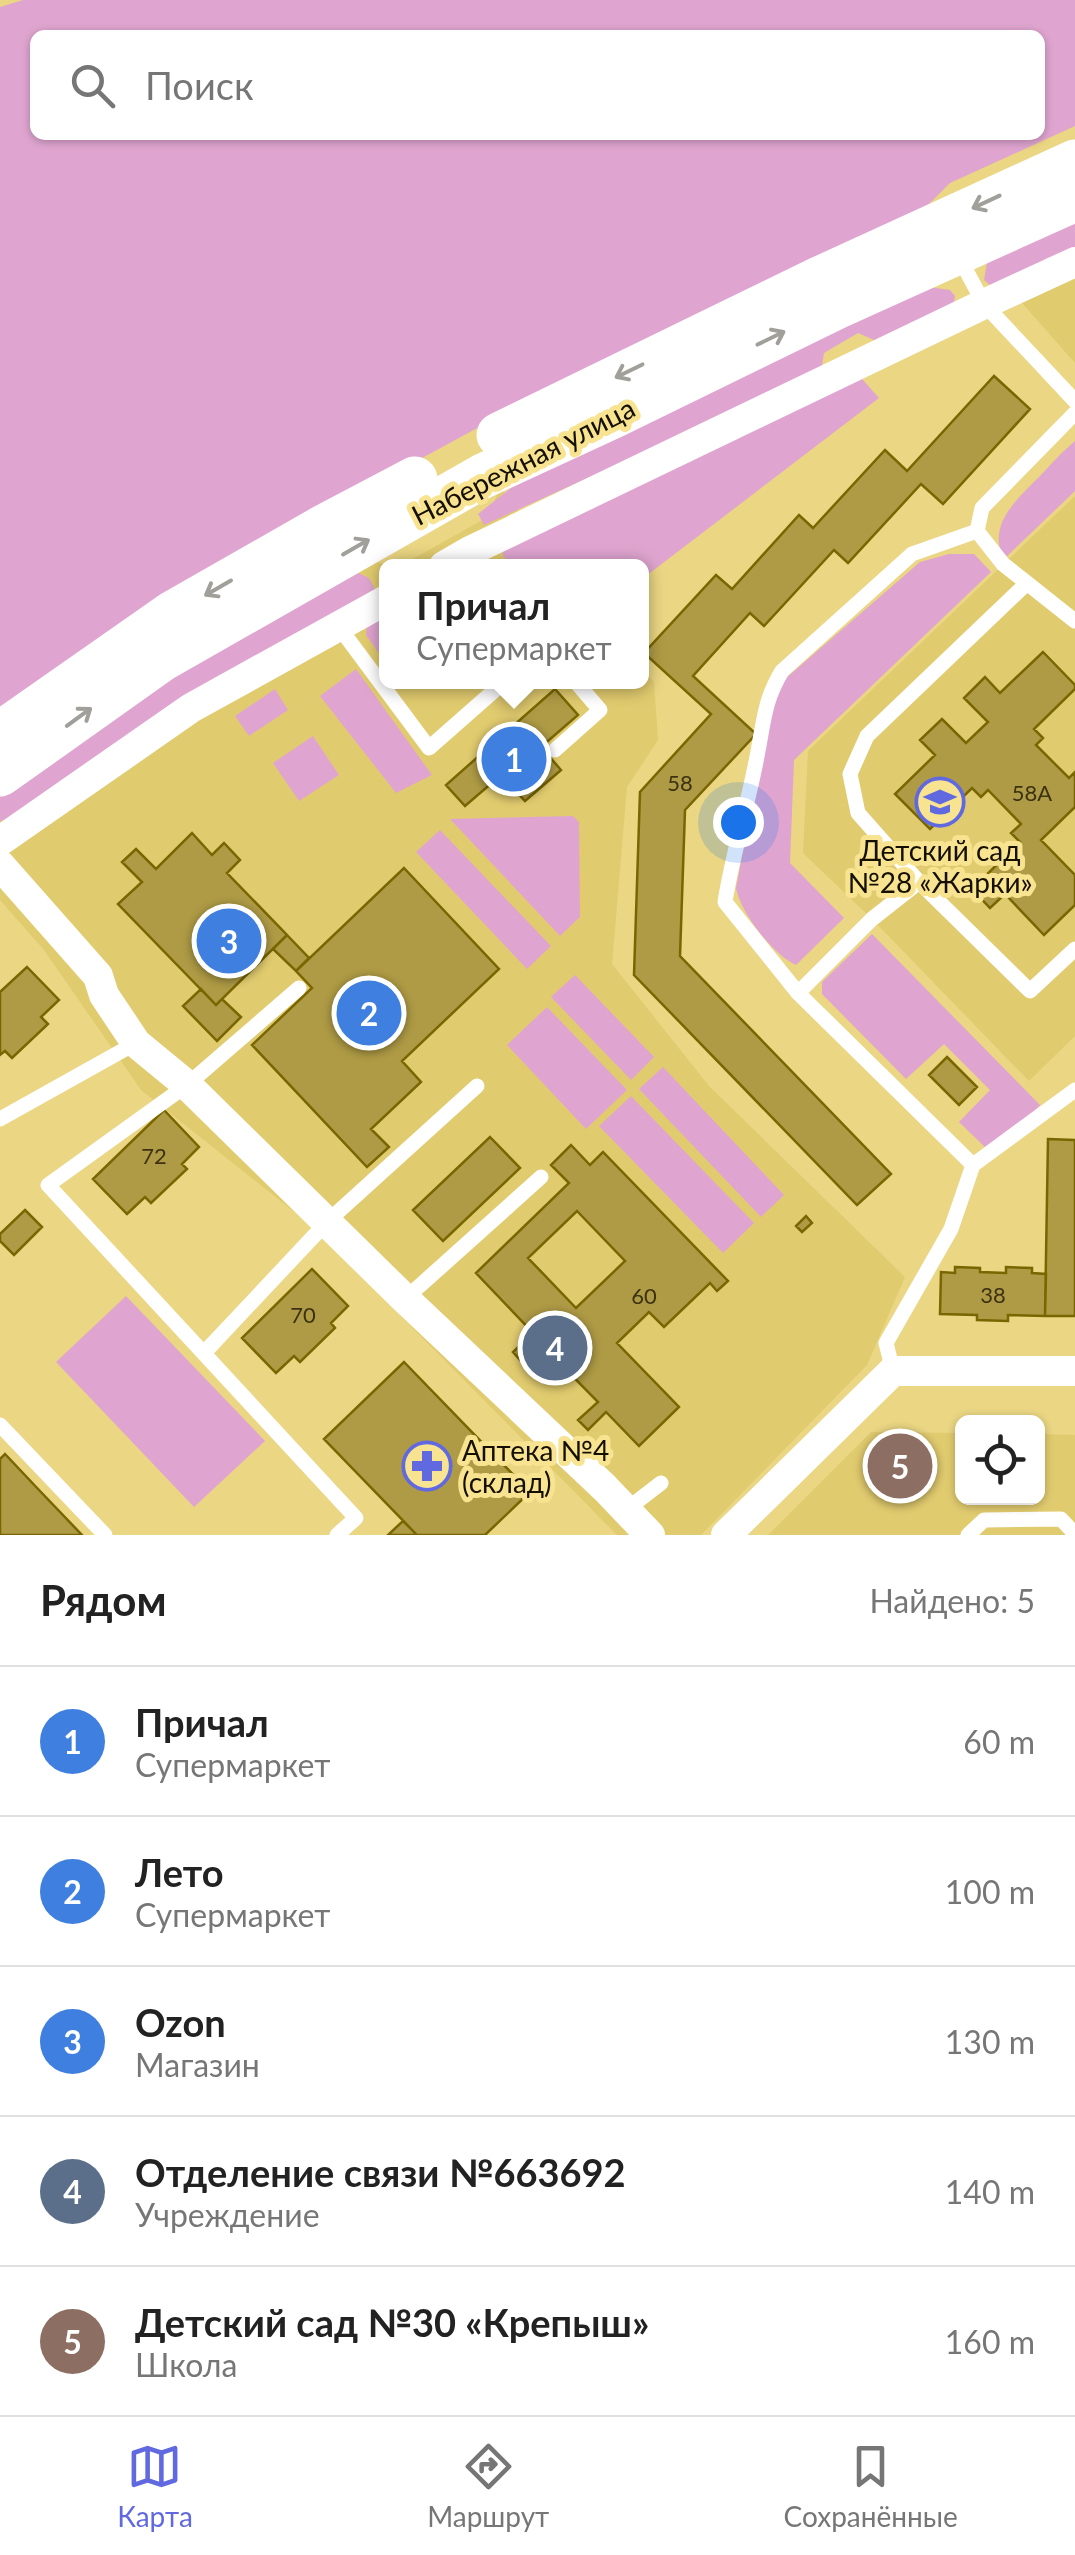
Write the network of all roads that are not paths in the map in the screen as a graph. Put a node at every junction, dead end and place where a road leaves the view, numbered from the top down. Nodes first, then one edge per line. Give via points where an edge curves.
1 (1075, 162) edge
2 (1075, 199) edge
3 (957, 253) junction
4 (1075, 262) edge
5 (984, 304) junction
6 (712, 349) junction
7 (1075, 401) edge
8 (1075, 413) edge
9 (977, 531) junction
10 (471, 559) edge
11 (1027, 583) junction
12 (379, 604) edge
13 (1075, 621) edge
14 (338, 627) junction
15 (379, 682) edge
16 (385, 689) edge
17 (496, 689) edge
18 (582, 689) edge
19 (0, 734) edge
20 (556, 750) dead end
21 (0, 774) edge
22 (0, 841) edge
23 (0, 865) edge
24 (920, 882) junction
25 (1075, 949) edge
26 (298, 988) dead end
27 (798, 993) junction
28 (136, 1044) junction
29 (187, 1085) junction
30 (477, 1086) dead end
31 (1075, 1090) edge
32 (0, 1120) edge
33 (972, 1164) junction
34 (541, 1177) dead end
35 (328, 1221) junction
36 (406, 1299) junction
37 (204, 1353) junction
38 (1075, 1371) edge
39 (892, 1372) junction
40 (0, 1425) edge
41 (661, 1482) dead end
42 (626, 1510) junction
43 (1075, 1534) edge
44 (105, 1535) edge
45 (337, 1535) edge
46 (650, 1535) edge
47 (726, 1535) edge
48 (968, 1535) edge

1 -> 6 main road, Набережная улица
2 - 3 main road, Набережная улица
3 - 5 lane
6 -> 3 main road, Набережная улица via 836,306
4 - 5 street
5 - 7 lane
5 - 10 street
6 -> 19 main road, Набережная улица via 466,452 292,546 173,614
21 -> 6 main road, Набережная улица via 162,659 483,476 615,414
8 - 9 lane via 982,508
9 - 11 lane
9 - 27 lane via 912,554 782,670 772,688 725,902
11 - 13 lane
11 - 24 lane via 868,736 850,774 858,813
12 - 14 street
14 - 15 lane
14 - 22 street via 191,708
16 - 17 lane via 429,748
18 - 20 lane via 600,710
23 - 28 street via 98,976
24 - 25 lane via 1030,991
24 - 27 lane
26 - 29 lane
27 - 33 lane
28 - 29 street
28 - 32 lane
29 - 35 street
29 - 37 lane via 48,1185
30 - 35 lane
31 - 33 lane
33 - 39 lane via 951,1229 886,1343
34 - 36 lane
35 - 36 street
35 - 37 lane
36 - 42 street
37 - 45 lane via 356,1518
38 - 39 street
39 - 47 street
40 - 44 lane
41 - 42 lane
42 - 46 street
43 - 48 lane via 1061,1520 984,1520

